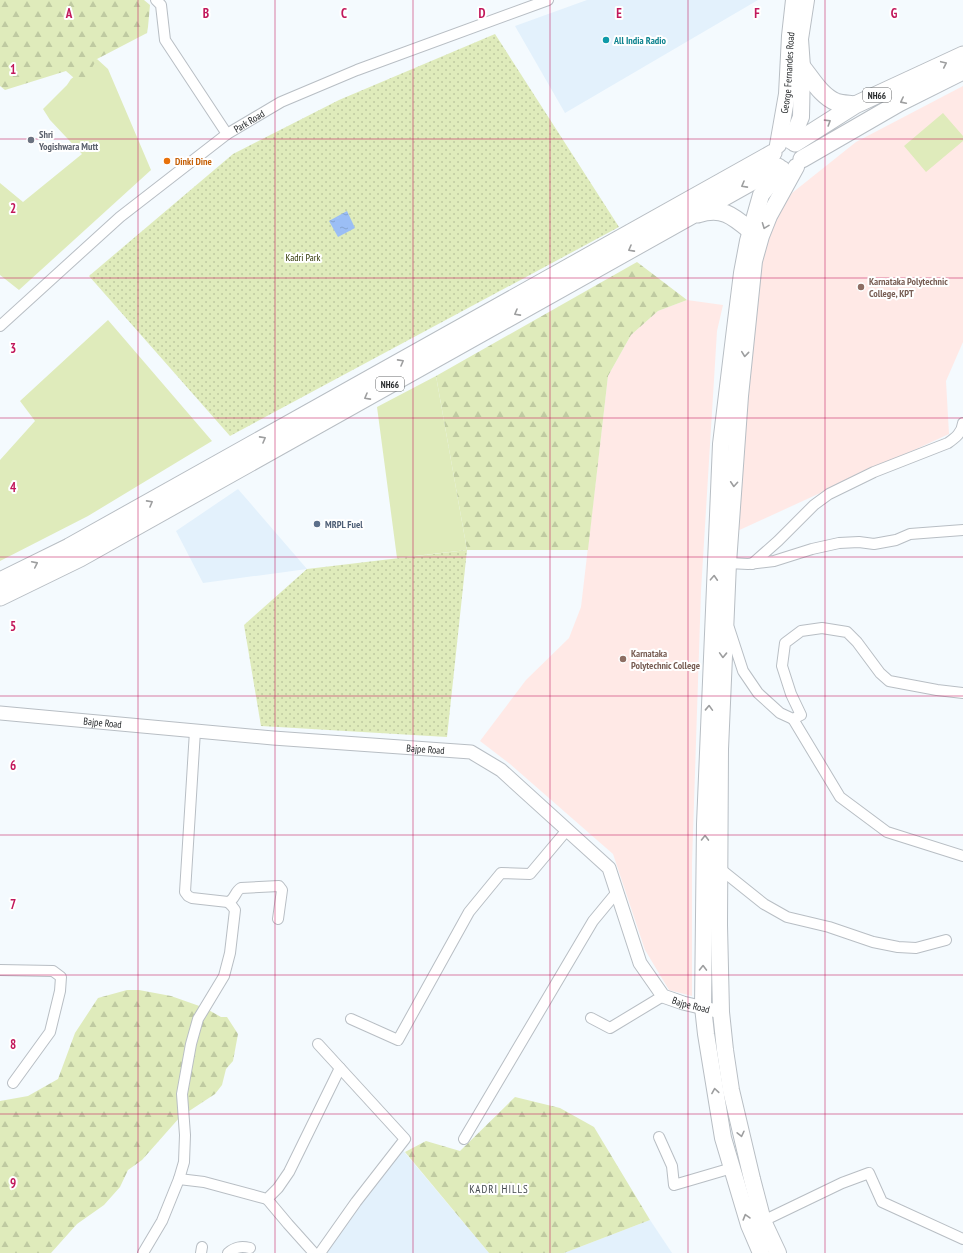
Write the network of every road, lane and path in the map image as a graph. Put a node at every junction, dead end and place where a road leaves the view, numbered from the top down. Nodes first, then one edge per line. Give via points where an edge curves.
1 (156, 0) edge
2 (548, 0) edge
3 (794, 0) edge
4 (806, 0) edge
5 (963, 55) edge
6 (802, 67) junction
7 (963, 71) edge
8 (856, 105) junction
9 (227, 134) junction
10 (787, 156) junction
11 (686, 218) junction
12 (751, 231) junction
13 (751, 253) junction
14 (0, 326) edge
15 (963, 423) edge
16 (963, 530) edge
17 (728, 563) junction
18 (752, 564) junction
19 (0, 581) edge
20 (0, 597) edge
21 (721, 607) junction
22 (963, 693) edge
23 (0, 713) edge
24 (793, 719) junction
25 (195, 731) junction
26 (567, 830) junction
27 (963, 856) edge
28 (719, 868) junction
29 (617, 892) junction
30 (228, 902) junction
31 (278, 919) dead end
32 (946, 940) dead end
33 (0, 970) edge
34 (663, 996) junction
35 (703, 1007) junction
36 (721, 1012) junction
37 (591, 1018) dead end
38 (351, 1019) dead end
39 (318, 1044) dead end
40 (340, 1068) junction
41 (13, 1083) dead end
42 (659, 1137) dead end
43 (464, 1139) dead end
44 (732, 1168) junction
45 (179, 1179) junction
46 (267, 1199) junction
47 (763, 1221) junction
48 (963, 1239) edge
49 (250, 1248) dead end
50 (143, 1253) edge
51 (228, 1253) edge
52 (314, 1253) edge
53 (320, 1253) edge
54 (761, 1253) edge
55 (778, 1253) edge

1 - 9 street via 161,6 165,40
2 - 9 street, Park Road via 301,93
3 - 10 main road, George Fernandes Road via 786,94
4 - 6 main road, George Fernandes Road via 800,39
8 -> 5 highway, NH66
6 - 8 highway via 827,96 836,102
6 - 10 main road, George Fernandes Road via 801,117
7 -> 10 highway, NH66
10 -> 8 highway, NH66
9 - 14 street, Park Road via 120,217
10 -> 11 highway, NH66
10 - 12 main road via 760,196
10 -> 13 main road via 769,216
19 -> 10 highway, NH66 via 70,548
11 - 12 highway via 710,210 729,214
11 -> 20 highway, NH66 via 86,555
12 - 13 main road
13 -> 17 main road via 754,260 740,396
21 -> 13 main road via 721,444 734,329
15 - 18 street via 956,437 948,442 874,472 830,494 814,505
16 - 18 street via 910,534 896,540 874,544 839,543 774,561
17 - 18 street
17 - 21 main road
21 - 24 street via 743,671 758,694 780,713
21 -> 28 main road
35 -> 21 main road via 705,824
22 - 24 street via 890,681 880,673 857,642 846,632 822,628 801,631 785,643 782,666 801,715
23 - 25 street, Bajpe Road
24 - 27 street via 840,796 887,832
25 - 26 street, Bajpe Road via 471,752 501,770
25 - 30 street via 185,892 192,898
26 - 29 street, Bajpe Road via 609,868
26 - 38 street via 530,874 501,873 469,912 398,1040
28 - 32 street via 764,904 787,917 898,947 916,948
28 - 36 main road
29 - 34 street, Bajpe Road via 640,963
29 - 43 street via 594,921
30 - 31 street via 241,888 279,886 282,890
30 - 45 street via 235,910 230,952 224,976 198,1019 182,1094 184,1162
33 - 41 street via 53,971 61,976 50,1032
34 - 35 street, Bajpe Road
34 - 37 street via 610,1028
35 - 36 street, Bajpe Road
44 -> 35 main road via 723,1138
36 -> 47 main road via 731,1090
39 - 40 street
40 - 46 street via 289,1172
40 - 53 street via 405,1139
42 - 44 street via 672,1166 674,1185
54 -> 44 main road via 749,1225
45 - 46 street via 204,1182
45 - 50 street via 162,1221
46 - 52 street
47 - 48 street via 842,1183 869,1173 882,1202
47 - 55 main road
49 - 51 street via 242,1246

